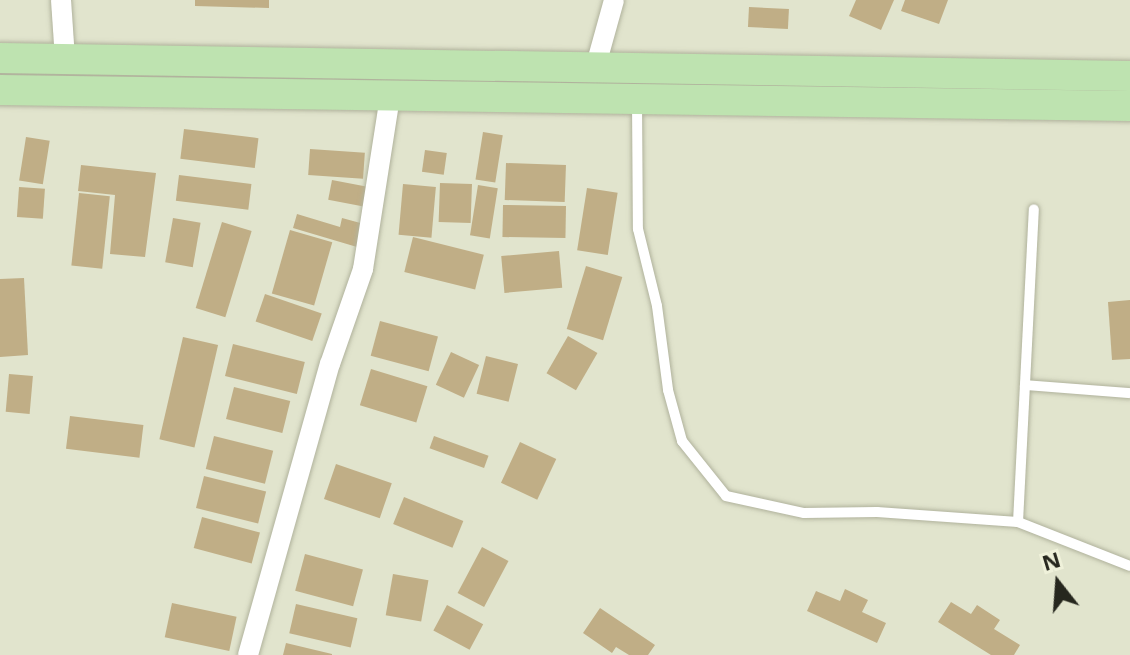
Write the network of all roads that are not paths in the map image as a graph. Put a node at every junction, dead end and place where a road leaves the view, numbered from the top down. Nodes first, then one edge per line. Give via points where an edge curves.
1 (61, 0) edge
2 (614, 0) edge
3 (0, 58) edge
4 (65, 59) junction
5 (596, 65) junction
6 (1130, 76) edge
7 (0, 90) edge
8 (390, 97) junction
9 (637, 99) junction
10 (1130, 106) edge
11 (1034, 209) dead end
12 (1025, 385) junction
13 (1130, 393) edge
14 (1018, 522) junction
15 (1130, 566) edge
16 (248, 655) edge

1 - 4 street
2 - 5 street
3 - 4 main road
4 - 5 main road
5 - 6 main road
7 - 8 main road
8 - 9 main road
8 - 16 street via 363,269 330,364
9 - 10 main road
9 - 14 lane via 638,229 668,390 682,441 698,468 726,496 761,507
11 - 12 lane
12 - 13 lane
12 - 14 lane
14 - 15 lane

